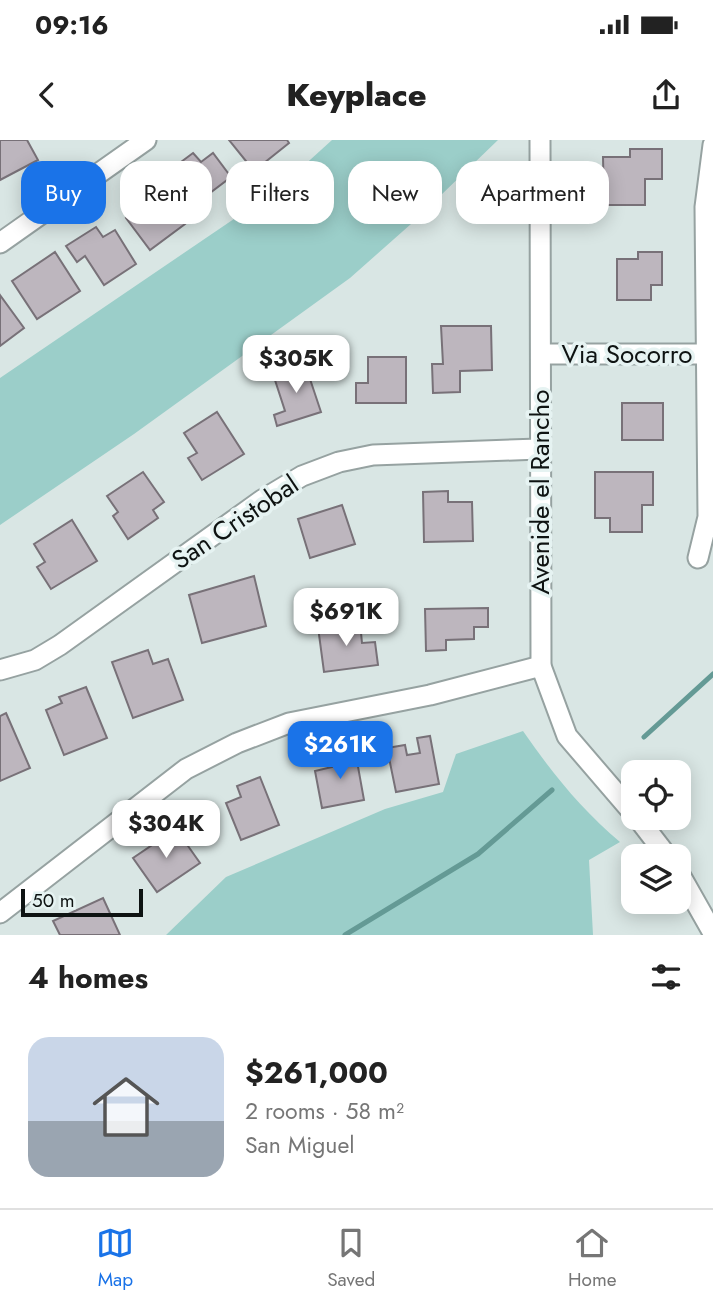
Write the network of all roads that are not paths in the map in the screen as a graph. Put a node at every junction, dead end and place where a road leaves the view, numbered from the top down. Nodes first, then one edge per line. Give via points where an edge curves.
1 (146, 140) edge
2 (540, 140) edge
3 (713, 145) edge
4 (0, 243) edge
5 (541, 354) junction
6 (710, 354) edge
7 (538, 449) junction
8 (698, 558) dead end
9 (541, 666) junction
10 (0, 670) edge
11 (621, 800) edge
12 (646, 830) edge
13 (657, 844) edge
14 (691, 894) edge
15 (0, 914) edge
16 (713, 933) edge

1 - 4 street
2 - 5 street, Avenide el Rancho
3 - 6 street via 705,207
5 - 6 street, Via Socorro
5 - 7 street, Avenide el Rancho
6 - 8 street via 708,517
7 - 9 street, Avenide el Rancho
7 - 10 street, San Cristobal via 373,455 302,476 60,645 35,660
9 - 11 street, Avenide el Rancho via 567,736
9 - 15 street via 430,695 289,723 237,743 186,769
12 - 13 street, Avenide el Rancho
14 - 16 street

